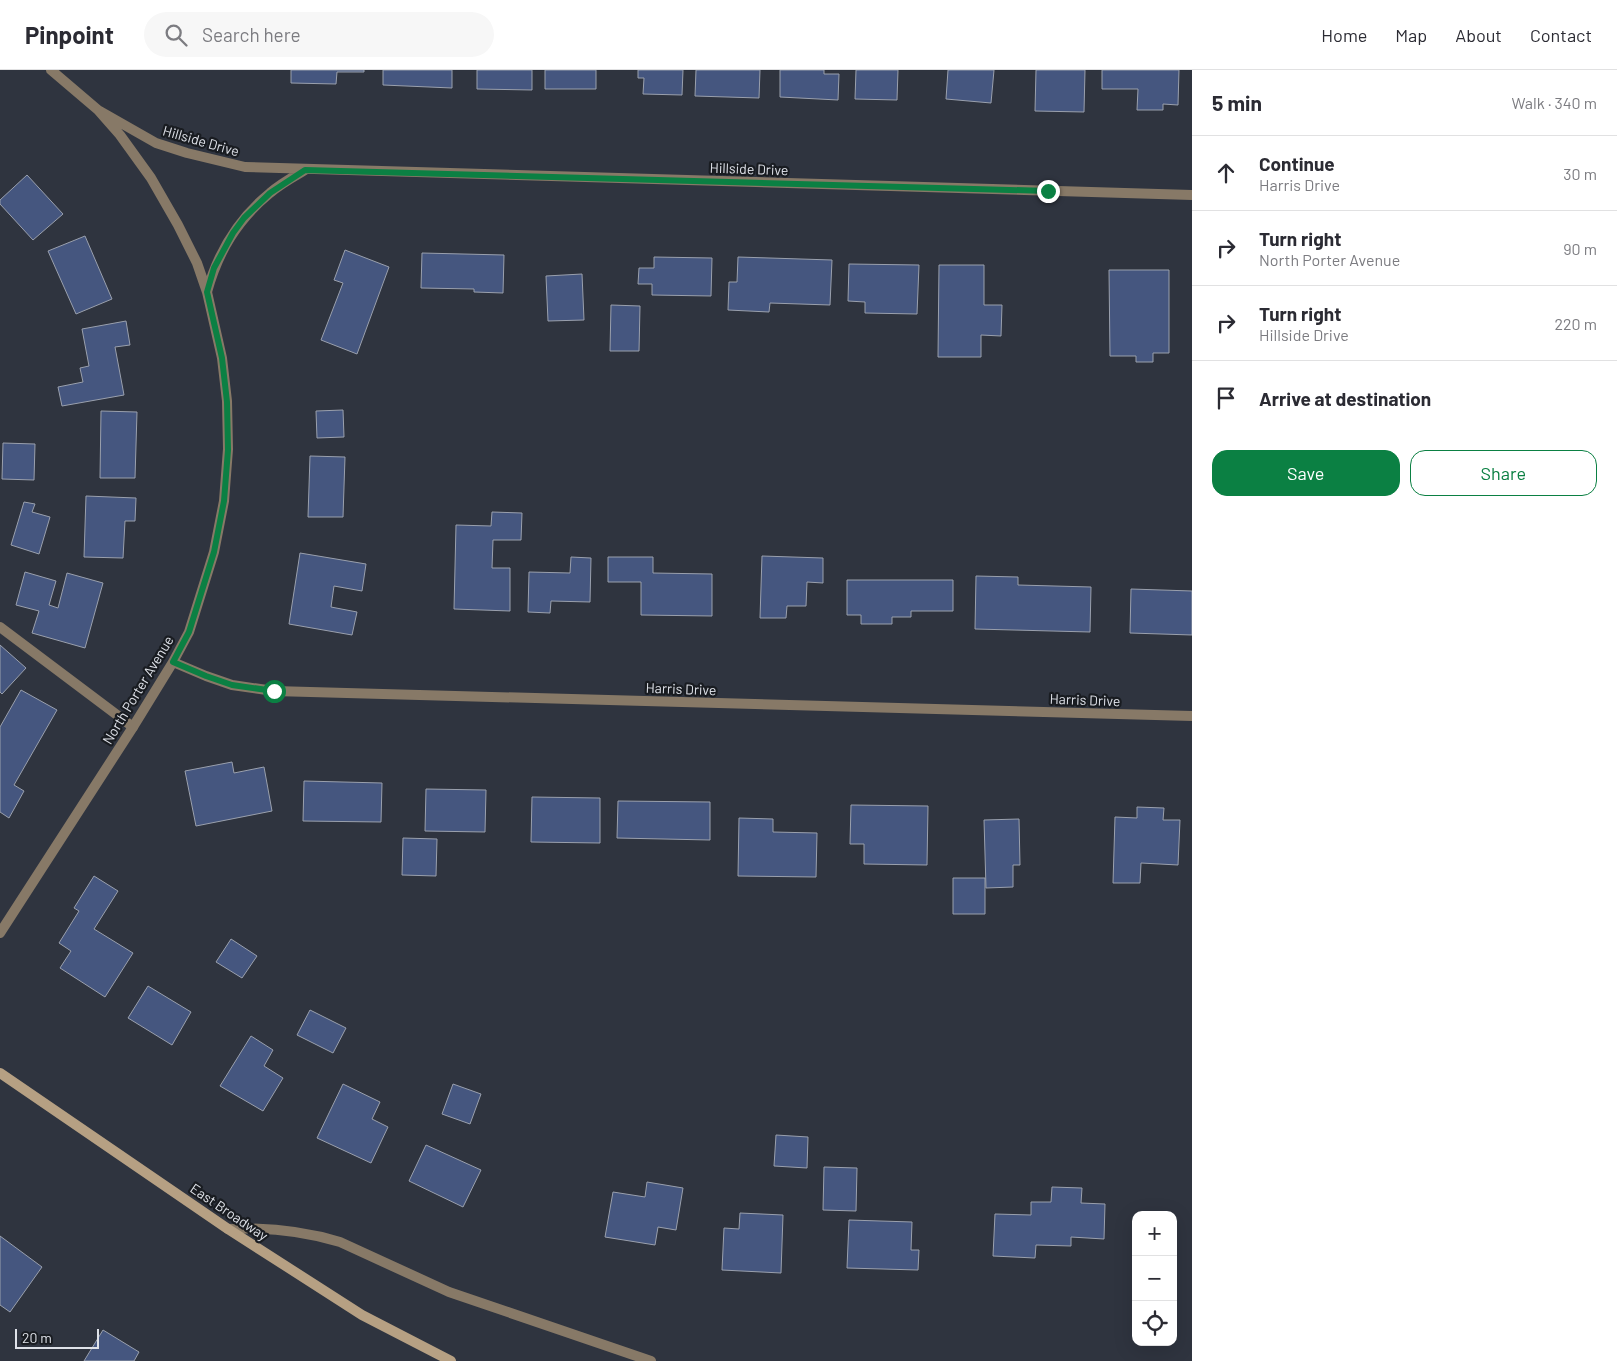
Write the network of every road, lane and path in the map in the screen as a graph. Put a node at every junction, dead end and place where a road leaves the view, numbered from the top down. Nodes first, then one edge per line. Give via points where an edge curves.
1 (51, 70) edge
2 (98, 110) junction
3 (305, 170) junction
4 (1192, 195) edge
5 (207, 292) junction
6 (0, 627) edge
7 (173, 662) junction
8 (1192, 716) edge
9 (133, 728) junction
10 (0, 933) edge
11 (0, 1073) edge
12 (228, 1229) junction
13 (451, 1361) edge
14 (652, 1361) edge

1 - 2 street, North Porter Avenue
2 - 3 street, Hillside Drive via 156,143 187,153 245,167
2 - 5 street, North Porter Avenue via 151,178 178,224
3 - 4 street, Hillside Drive
3 - 5 street via 270,193 244,218 214,268
5 - 7 street, North Porter Avenue via 222,358 227,402 224,501 214,552 189,632
6 - 9 street
7 - 8 street, Harris Drive via 232,685 274,691
7 - 9 street, North Porter Avenue
9 - 10 street, North Porter Avenue
11 - 12 main road, East Broadway
12 - 13 main road, East Broadway via 362,1315
12 - 14 street via 281,1229 340,1242 449,1292

